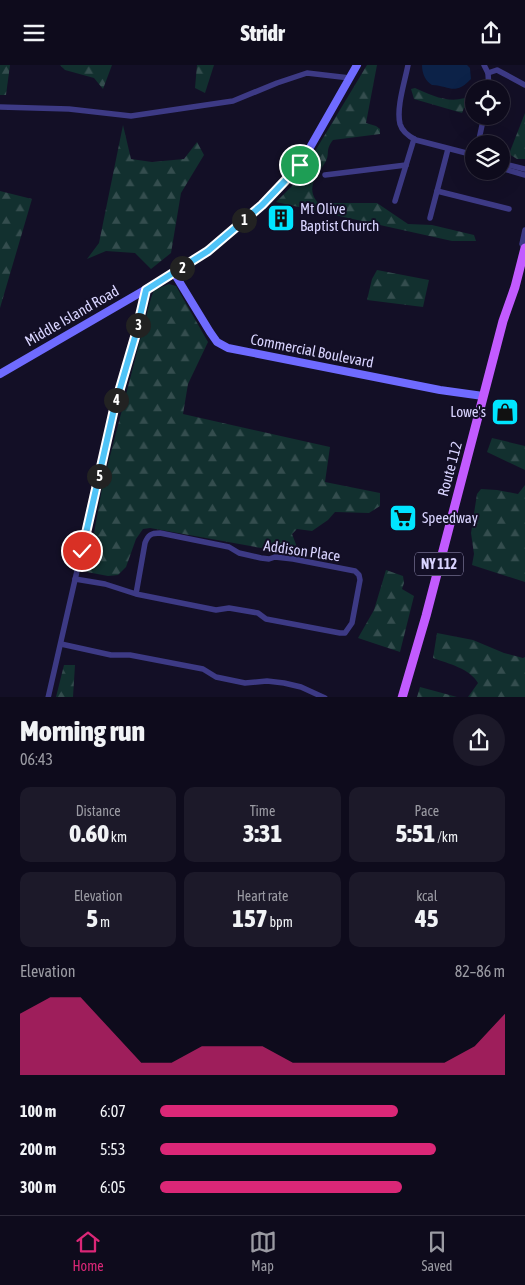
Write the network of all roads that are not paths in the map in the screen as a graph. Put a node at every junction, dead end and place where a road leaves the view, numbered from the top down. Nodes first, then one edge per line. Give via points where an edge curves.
1 (357, 65) edge
2 (408, 65) edge
3 (484, 65) edge
4 (488, 73) junction
5 (350, 77) junction
6 (488, 80) edge
7 (525, 85) edge
8 (0, 107) edge
9 (414, 139) junction
10 (448, 149) junction
11 (465, 153) edge
12 (406, 165) junction
13 (510, 165) edge
14 (525, 169) edge
15 (510, 171) edge
16 (325, 175) dead end
17 (525, 175) edge
18 (437, 191) junction
19 (395, 201) dead end
20 (509, 209) dead end
21 (430, 218) dead end
22 (525, 230) edge
23 (525, 248) edge
24 (174, 273) junction
25 (146, 290) junction
26 (0, 374) edge
27 (483, 396) junction
28 (75, 579) junction
29 (136, 594) junction
30 (61, 644) junction
31 (48, 697) edge
32 (325, 697) edge
33 (402, 697) edge

1 - 5 street, Middle Island Road
2 - 9 street via 400,125
3 - 4 street
4 - 6 street
4 - 7 street via 497,70
5 - 8 street via 307,73 233,101 131,116 69,109
5 - 24 street, Middle Island Road via 300,165 262,205 208,251
9 - 10 street
9 - 12 street
10 - 11 street
10 - 18 street
12 - 16 street
12 - 19 street
13 - 14 street
15 - 17 street
18 - 20 street
18 - 21 street
22 - 23 street via 522,244
23 - 27 main road, Route 112 / NY 112
24 - 25 street, Middle Island Road
24 - 27 street, Commercial Boulevard via 210,333 228,349
25 - 26 street, Middle Island Road
25 - 28 street via 114,409
27 - 33 main road, Route 112 / NY 112
28 - 29 street, Addison Place
28 - 30 street
29 - 29 street, Addison Place via 216,610 229,608 258,613 266,619 345,633 352,623 360,580 354,571 293,559 261,558 229,547 151,533 144,543
30 - 31 street
30 - 32 street via 202,668 216,677 244,683 284,683

